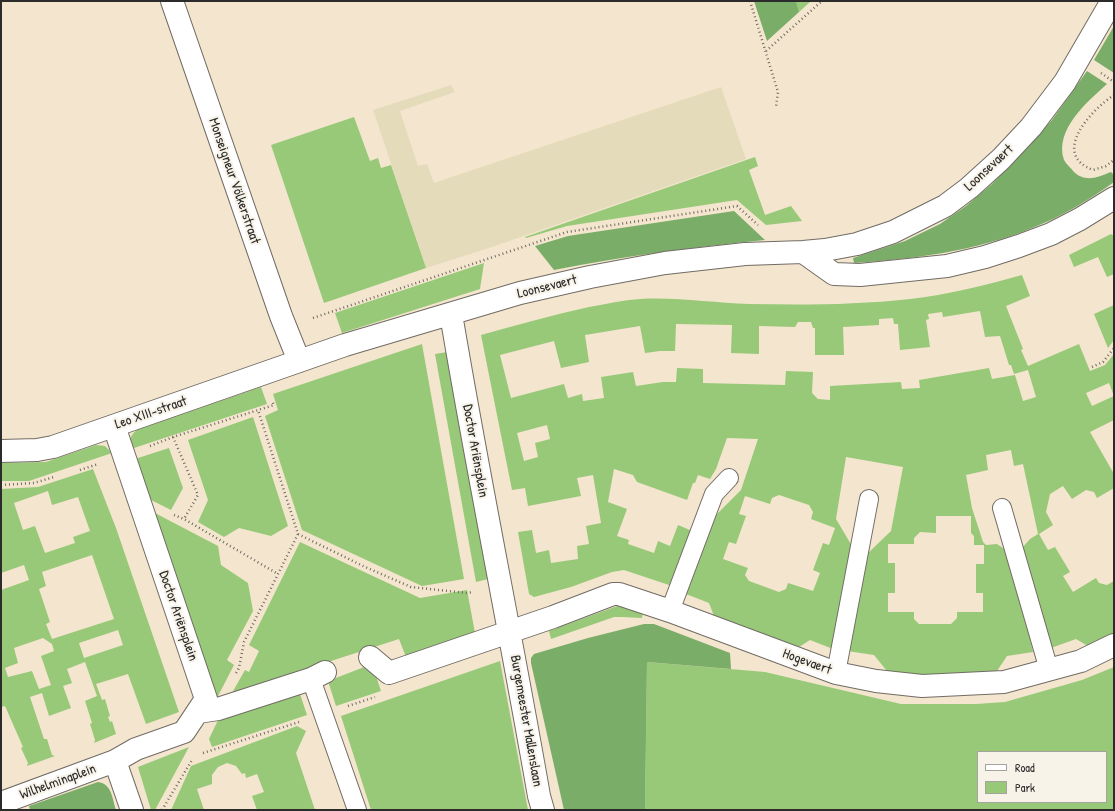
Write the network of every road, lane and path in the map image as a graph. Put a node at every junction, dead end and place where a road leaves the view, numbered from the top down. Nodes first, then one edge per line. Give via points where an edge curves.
1 (172, 1) edge
2 (750, 1) edge
3 (822, 1) edge
4 (1112, 1) edge
5 (766, 51) junction
6 (1114, 94) edge
7 (776, 107) dead end
8 (1114, 160) edge
9 (1114, 198) edge
10 (760, 227) dead end
11 (803, 252) junction
12 (451, 314) junction
13 (286, 327) junction
14 (1114, 348) edge
15 (299, 361) junction
16 (1092, 367) dead end
17 (258, 410) dead end
18 (114, 426) junction
19 (173, 437) dead end
20 (1, 451) edge
21 (729, 478) dead end
22 (139, 499) junction
23 (869, 499) dead end
24 (1002, 508) dead end
25 (184, 519) junction
26 (298, 534) junction
27 (278, 574) junction
28 (500, 587) junction
29 (670, 611) junction
30 (509, 631) junction
31 (1114, 645) edge
32 (370, 657) dead end
33 (1049, 670) junction
34 (836, 673) junction
35 (318, 675) joint
36 (208, 710) junction
37 (115, 761) junction
38 (1, 803) edge
39 (132, 810) edge
40 (357, 810) edge
41 (543, 810) edge

1 - 13 street, Monseigneur Völkerstraat
2 - 5 path
3 - 5 path
4 - 11 street, Loonsevaert via 1051,102 1001,159 969,188 945,206 893,232 857,244
5 - 7 path via 778,92
6 - 8 path via 1088,118 1074,146 1076,158 1083,166 1093,170
9 - 11 street via 1051,234 985,257 947,266 860,276 834,274
10 - 13 path via 737,206 567,232
11 - 12 street, Loonsevaert via 745,254 657,264 590,276 520,293
12 - 15 street, Loonsevaert
12 - 28 street, Doctor Ariënsplein
13 - 15 street, Monseigneur Völkerstraat
14 - 16 path via 1103,362
15 - 18 street, Leo XIII-straat
17 - 26 path
18 - 20 street, Leo XIII-straat via 53,447
18 - 22 street, Doctor Ariënsplein
19 - 25 path via 198,494
21 - 29 lane via 714,494
22 - 25 path
22 - 36 street, Doctor Ariënsplein
23 - 34 lane
24 - 33 lane
25 - 27 path
26 - 27 path
26 - 28 path via 411,587 467,593
27 - 36 path via 244,642 239,668
28 - 30 street, Doctor Ariënsplein
29 - 30 street, Hogevaert via 619,594
29 - 34 street, Hogevaert
30 - 32 street via 389,672
30 - 41 street, Burgemeester Mallenslaan
31 - 33 street, Hogevaert via 1082,661
33 - 34 street, Hogevaert via 1004,682 922,686
35 - 36 street
35 - 40 lane
36 - 37 street, Wilhelminaplein via 184,732 136,748
37 - 38 street, Wilhelminaplein
37 - 39 street, Wilhelminaplein

